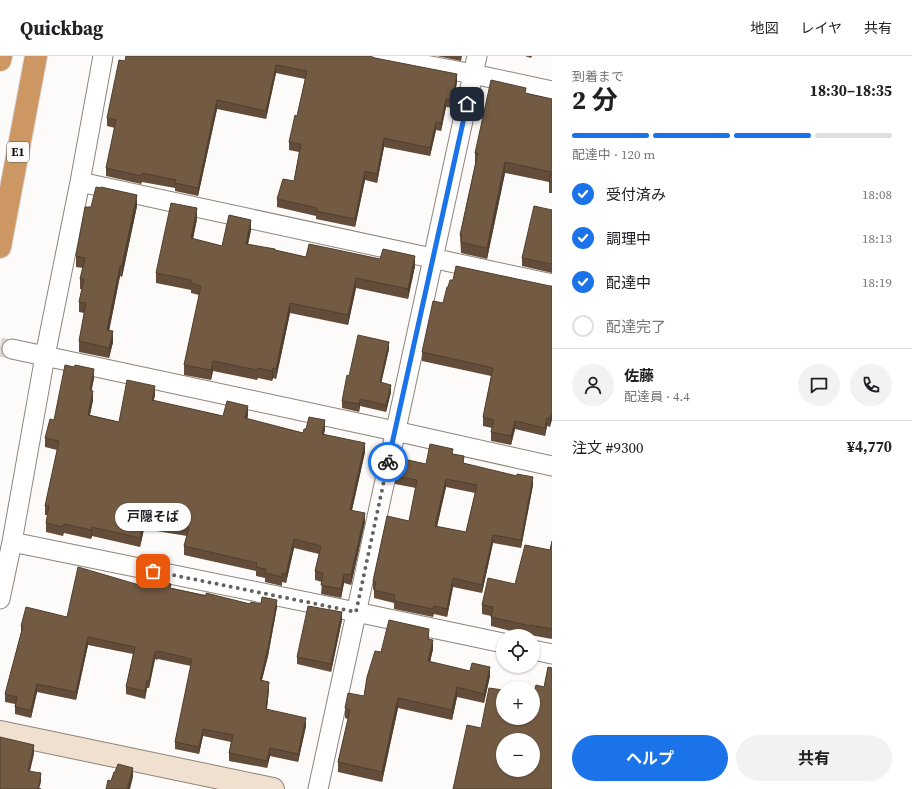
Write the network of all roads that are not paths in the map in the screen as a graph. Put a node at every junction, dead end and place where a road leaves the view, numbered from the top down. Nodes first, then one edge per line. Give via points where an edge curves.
1 (1, 56) edge
2 (36, 56) edge
3 (103, 56) edge
4 (377, 56) edge
5 (0, 60) edge
6 (475, 65) edge
7 (552, 91) edge
8 (80, 182) junction
9 (0, 248) edge
10 (433, 259) junction
11 (552, 284) edge
12 (12, 349) tunnel mouth
13 (45, 356) junction
14 (395, 431) junction
15 (552, 466) edge
16 (12, 542) junction
17 (0, 598) edge
18 (356, 612) junction
19 (496, 642) edge
20 (540, 651) edge
21 (552, 654) edge
22 (0, 732) edge
23 (273, 789) edge
24 (318, 789) edge

1 - 5 highway
2 - 9 highway, E1
3 - 8 street
4 - 6 street
6 - 7 street
6 - 10 street
8 - 10 street
8 - 13 street
10 - 11 street
10 - 14 street
12 - 13 street
13 - 14 street
13 - 16 street
14 - 15 street
14 - 18 street
16 - 17 street
16 - 18 street
18 - 19 street
18 - 24 street
20 - 21 street
22 - 23 street

